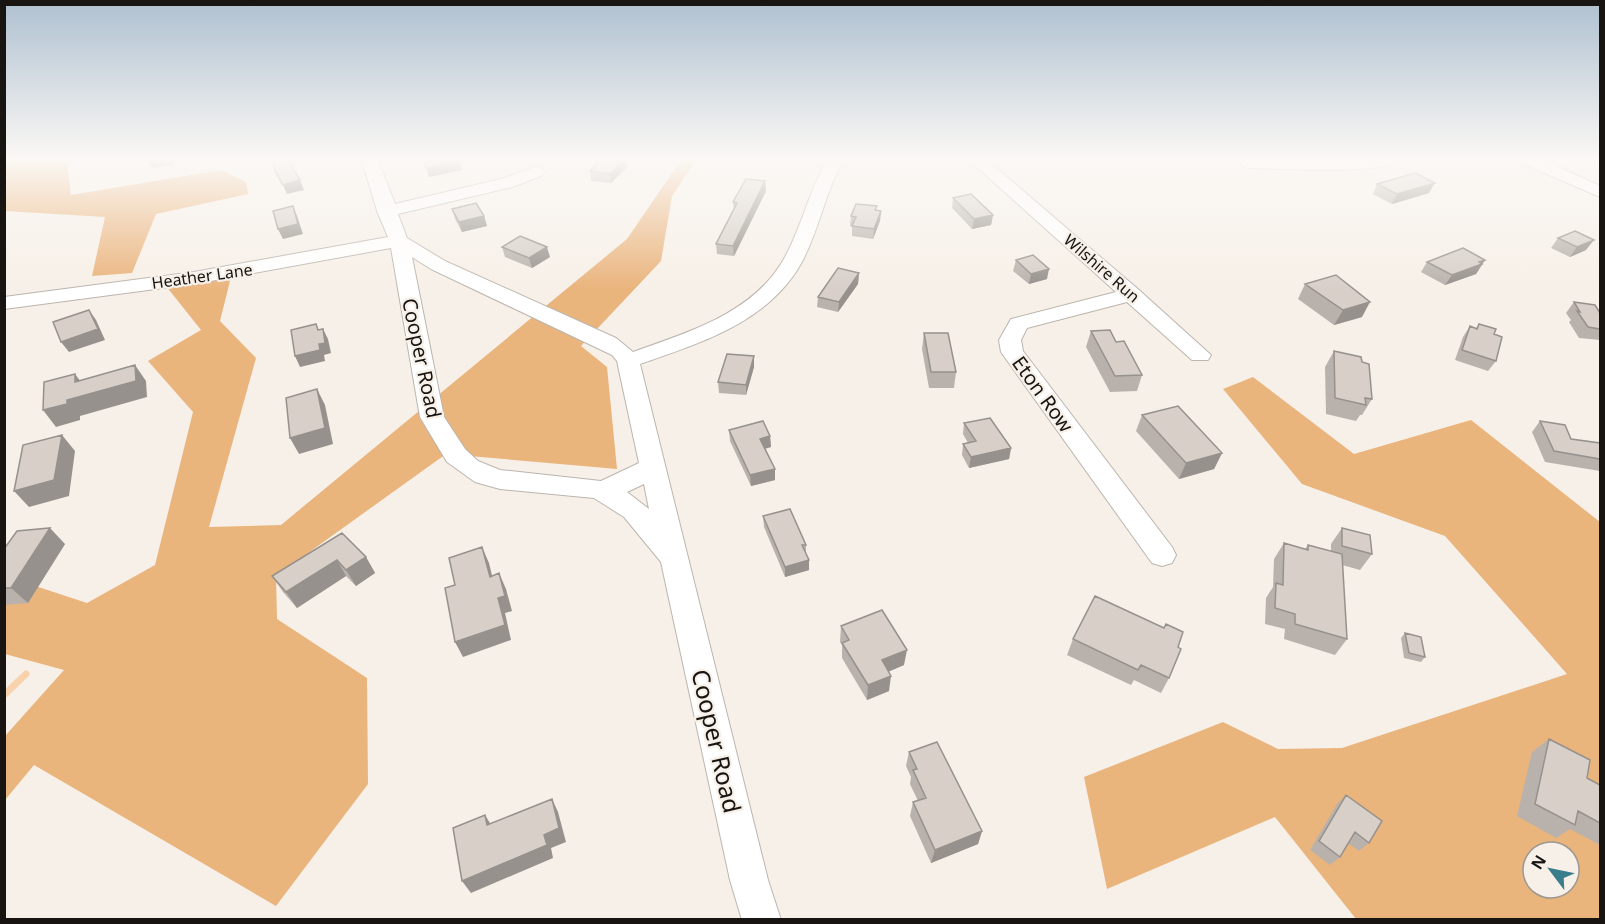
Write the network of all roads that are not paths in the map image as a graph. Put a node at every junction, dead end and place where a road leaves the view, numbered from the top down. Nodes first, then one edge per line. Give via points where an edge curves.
1 (384, 203) edge
2 (420, 203) edge
3 (816, 203) edge
4 (1026, 203) edge
5 (386, 211) junction
6 (399, 241) junction
7 (438, 266) junction
8 (405, 279) junction
9 (1132, 294) junction
10 (4, 303) edge
11 (1200, 355) dead end
12 (628, 361) junction
13 (654, 466) junction
14 (603, 490) junction
15 (1162, 555) dead end
16 (676, 561) junction
17 (762, 920) edge

1 - 5 street, Cooper Road
2 - 5 street
3 - 12 street via 794,259 767,293 747,309 701,334
4 - 9 street, Wilshire Run
5 - 6 street, Cooper Road
6 - 7 street
6 - 8 street, Cooper Road
6 - 10 street, Heather Lane via 194,278
7 - 8 street, Cooper Road
7 - 12 street via 620,350
8 - 14 street, Cooper Road via 432,417 455,458 481,476 506,482
9 - 11 street, Wilshire Run
9 - 15 street, Eton Row via 1019,324 1010,340 1012,352
12 - 13 street, Cooper Road
13 - 14 street
13 - 16 street, Cooper Road
14 - 16 street, Cooper Road via 638,514
16 - 17 street, Cooper Road via 749,880

